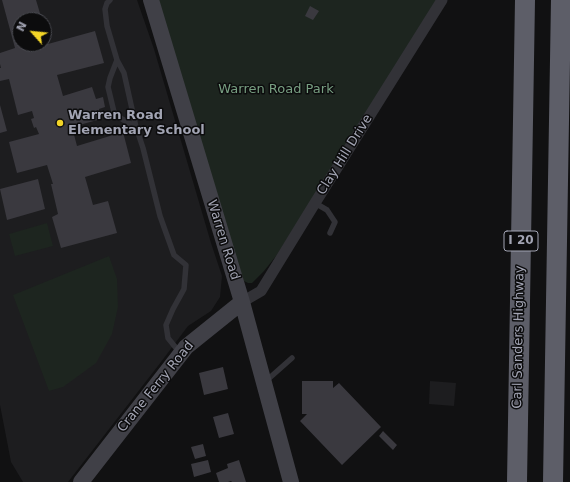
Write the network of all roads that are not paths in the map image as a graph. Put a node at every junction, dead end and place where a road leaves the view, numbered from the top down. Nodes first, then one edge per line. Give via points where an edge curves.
1 (110, 0) edge
2 (151, 0) edge
3 (442, 0) edge
4 (525, 0) edge
5 (561, 0) edge
6 (117, 60) junction
7 (136, 127) junction
8 (315, 203) junction
9 (330, 233) dead end
10 (242, 302) junction
11 (181, 353) junction
12 (292, 358) dead end
13 (264, 383) junction
14 (81, 482) edge
15 (291, 482) edge
16 (517, 482) edge
17 (553, 482) edge

1 - 6 lane via 105,9
2 - 10 street, Warren Road
3 - 8 street, Clay Hill Drive
4 - 16 highway, Carl Sanders Highway / I 20
5 - 17 highway, I 20
6 - 7 lane via 124,73
6 - 7 lane via 108,87 114,112 122,120
7 - 11 lane via 160,216 174,255 186,265 184,289 166,325 168,338
8 - 9 lane via 327,210 335,222
8 - 10 street, Clay Hill Drive via 261,291
10 - 11 street, Crane Ferry Road
10 - 13 street, Warren Road
11 - 14 street, Crane Ferry Road
12 - 13 lane
13 - 15 street, Warren Road

